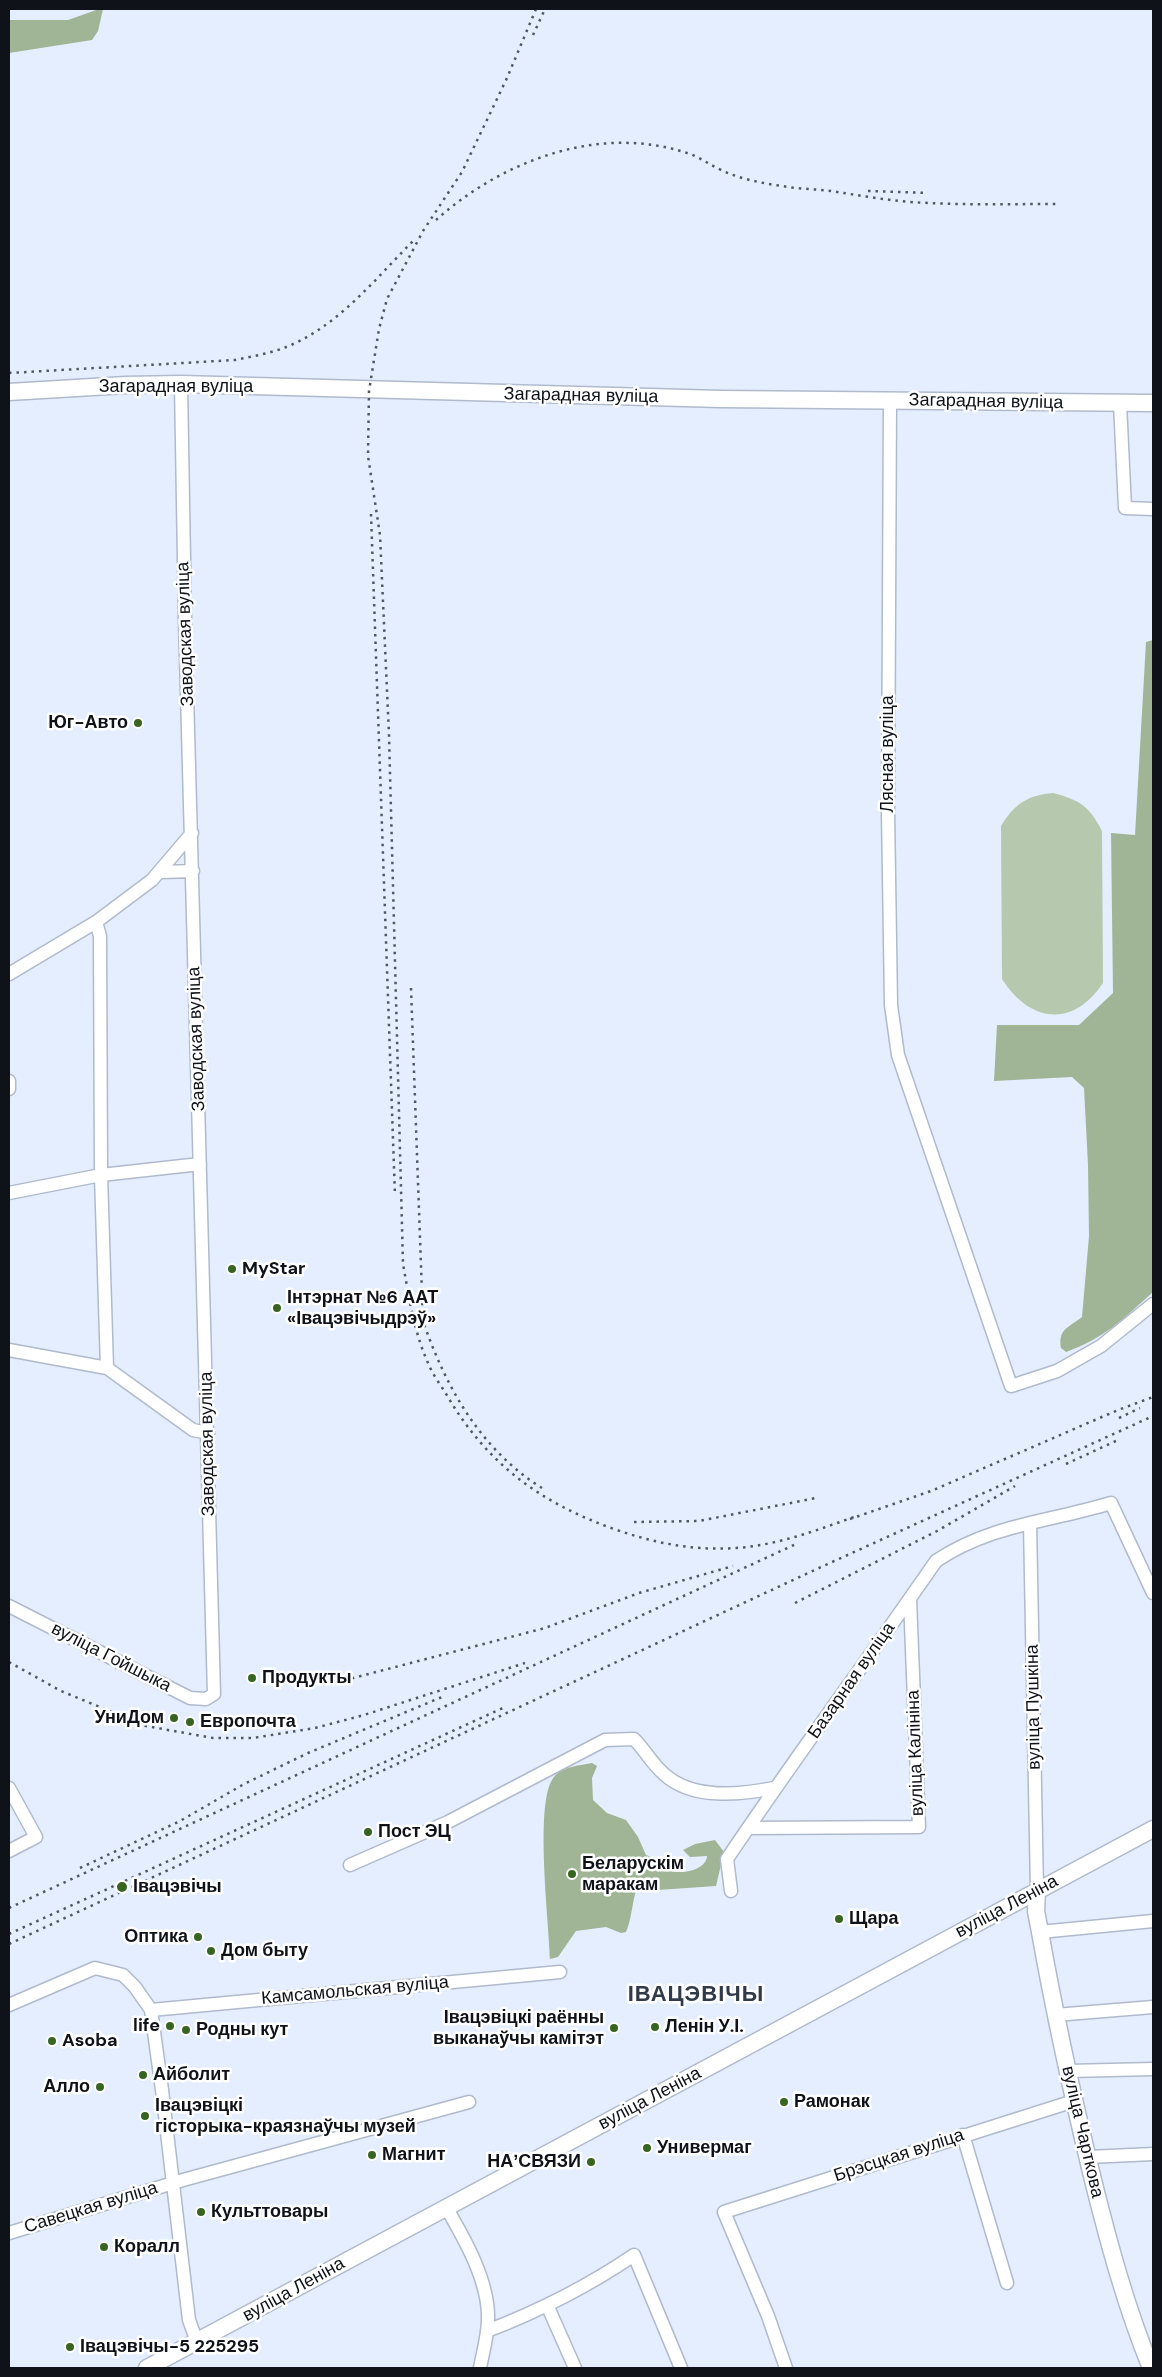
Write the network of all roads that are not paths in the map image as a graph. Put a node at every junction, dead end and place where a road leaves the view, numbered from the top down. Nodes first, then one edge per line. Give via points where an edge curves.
1 (181, 384) junction
2 (9, 392) edge
3 (890, 401) junction
4 (1120, 403) junction
5 (1153, 403) edge
6 (1153, 509) edge
7 (192, 833) junction
8 (193, 871) junction
9 (161, 872) junction
10 (96, 922) junction
11 (9, 974) edge
12 (9, 1081) edge
13 (9, 1089) edge
14 (200, 1164) junction
15 (102, 1175) junction
16 (9, 1193) edge
17 (1153, 1304) edge
18 (9, 1350) edge
19 (107, 1368) junction
20 (208, 1433) junction
21 (1030, 1523) junction
22 (1153, 1593) edge
23 (910, 1599) junction
24 (9, 1606) edge
25 (214, 1694) joint
26 (9, 1788) edge
27 (774, 1788) junction
28 (748, 1828) junction
29 (1153, 1829) edge
30 (9, 1851) edge
31 (350, 1865) dead end
32 (731, 1891) dead end
33 (1037, 1891) junction
34 (1153, 1922) edge
35 (1040, 1932) junction
36 (560, 1972) dead end
37 (9, 2005) edge
38 (1153, 2007) edge
39 (151, 2010) junction
40 (1055, 2015) junction
41 (1153, 2069) edge
42 (1068, 2071) junction
43 (1074, 2101) junction
44 (469, 2102) dead end
45 (963, 2135) junction
46 (1153, 2154) edge
47 (1088, 2157) junction
48 (174, 2183) junction
49 (446, 2207) junction
50 (9, 2233) edge
51 (1007, 2283) dead end
52 (548, 2307) junction
53 (487, 2331) junction
54 (198, 2342) junction
55 (147, 2368) edge
56 (480, 2368) edge
57 (574, 2368) edge
58 (681, 2368) edge
59 (786, 2368) edge
60 (1151, 2368) edge

1 - 2 main road, Загарадная вуліца
1 - 3 main road, Загарадная вуліца via 497,395
1 - 7 street, Заводская вуліца
3 - 4 main road, Загарадная вуліца
3 - 17 street, Лясная вуліца via 888,802 891,1005 898,1055 1011,1386 1057,1371 1101,1346
4 - 5 main road, Загарадная вуліца
4 - 6 street via 1125,508
7 - 8 street, Заводская вуліца
7 - 9 street
8 - 9 street
8 - 14 street, Заводская вуліца
9 - 10 street
10 - 11 street
10 - 15 street via 100,936
12 - 13 street
14 - 15 street
14 - 20 street, Заводская вуліца
15 - 16 street
15 - 19 street
18 - 19 street
19 - 20 street via 193,1430
20 - 25 street, Заводская вуліца
21 - 22 street, Базарная вуліца via 1111,1503
21 - 23 street, Базарная вуліца via 993,1532 952,1550 936,1561
21 - 33 street, вуліца Пушкіна
23 - 27 street, Базарная вуліца
23 - 28 street, вуліца Калініна via 919,1827
24 - 25 street, вуліца Гойшыка via 190,1698 206,1699
26 - 30 street via 36,1837
27 - 28 street, Базарная вуліца
27 - 31 street via 750,1793 692,1790 662,1773 634,1740 605,1740 448,1822
28 - 32 street, Базарная вуліца via 727,1859
29 - 33 main road, вуліца Леніна
33 - 35 main road, вуліца Чарткова
33 - 49 main road, вуліца Леніна
34 - 35 street
35 - 40 main road, вуліца Чарткова
36 - 39 street, Камсамольская вуліца
37 - 39 street via 95,1968 123,1975
38 - 40 street
39 - 48 street
40 - 42 main road, вуліца Чарткова
41 - 42 street
42 - 43 main road, вуліца Чарткова
43 - 45 street, Брэсцкая вуліца
43 - 47 main road, вуліца Чарткова
44 - 48 street, Савецкая вуліца
45 - 51 street
45 - 59 street, Брэсцкая вуліца via 724,2212
46 - 47 street
47 - 60 main road, вуліца Чарткова via 1115,2267
48 - 50 street, Савецкая вуліца
48 - 54 street via 189,2320
49 - 53 street via 478,2272 488,2317
49 - 54 main road, вуліца Леніна
52 - 53 street
52 - 57 street
52 - 58 street via 634,2255
53 - 56 street
54 - 55 main road, вуліца Леніна

